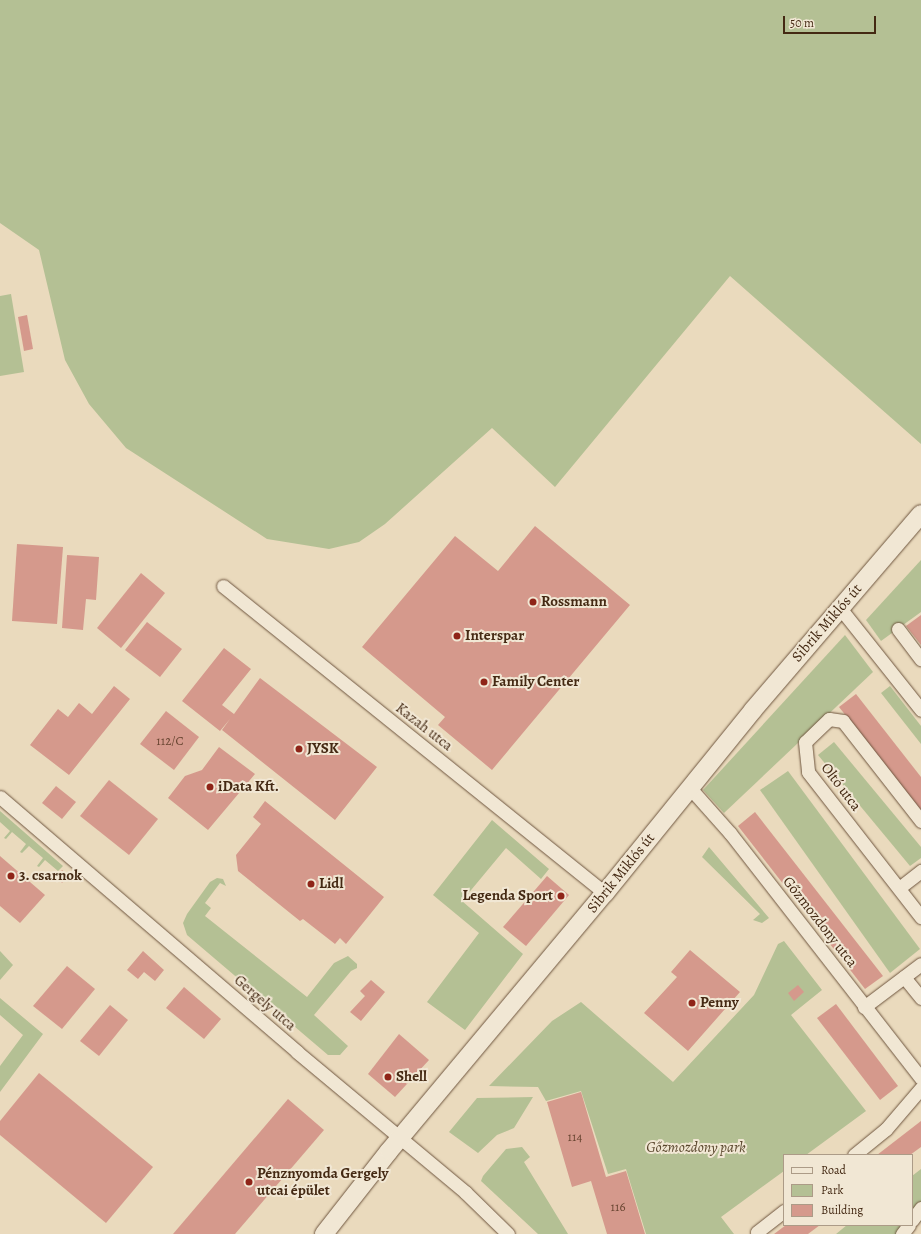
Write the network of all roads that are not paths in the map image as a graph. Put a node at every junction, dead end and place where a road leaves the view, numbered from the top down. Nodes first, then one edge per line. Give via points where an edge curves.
1 (921, 514) edge
2 (223, 586) dead end
3 (840, 608) junction
4 (898, 629) dead end
5 (921, 659) edge
6 (921, 710) edge
7 (690, 788) junction
8 (0, 797) edge
9 (921, 821) edge
10 (921, 871) edge
11 (899, 888) junction
12 (605, 893) junction
13 (921, 917) edge
14 (921, 964) edge
15 (904, 977) junction
16 (921, 998) edge
17 (864, 1007) junction
18 (921, 1078) edge
19 (921, 1088) edge
20 (400, 1138) junction
21 (855, 1154) edge
22 (921, 1208) edge
23 (783, 1212) edge
24 (913, 1219) edge
25 (908, 1226) edge
26 (324, 1234) edge
27 (508, 1234) edge
28 (758, 1234) edge
29 (902, 1234) edge

1 - 3 street, Sibrik Miklós út
2 - 12 street, Kazah utca
3 - 6 street
3 - 7 street, Sibrik Miklós út
4 - 5 street
7 - 12 street, Sibrik Miklós út
7 - 17 street, Gőzmozdony utca via 730,833
8 - 20 street, Gergely utca
9 - 11 street, Oltó utca via 843,721 829,719 805,742 808,772
10 - 11 street
11 - 13 street, Oltó utca
12 - 20 street, Sibrik Miklós út
14 - 15 street
15 - 16 street
15 - 17 street
17 - 18 street, Gőzmozdony utca
19 - 21 street via 886,1129
20 - 26 street, Sibrik Miklós út
20 - 27 street, Gergely utca via 465,1192
22 - 24 street
23 - 28 street via 757,1232
25 - 29 street

